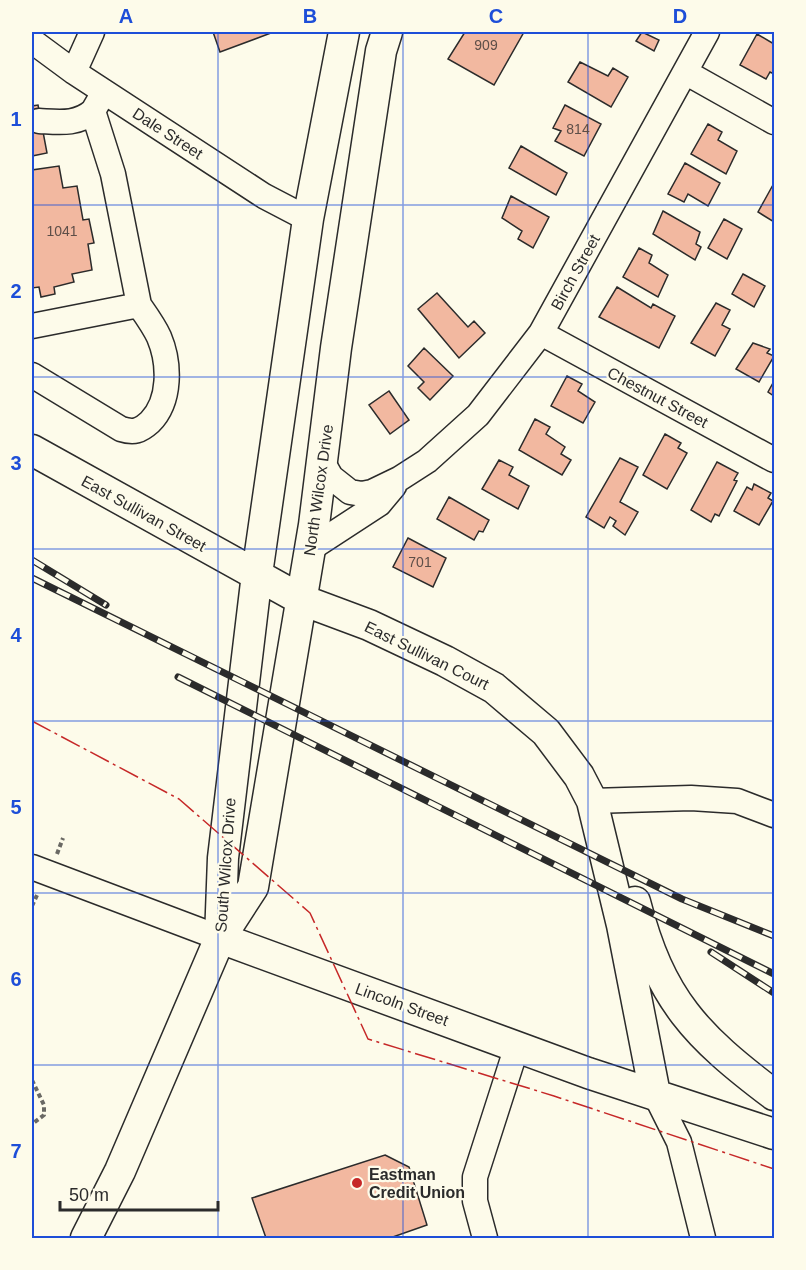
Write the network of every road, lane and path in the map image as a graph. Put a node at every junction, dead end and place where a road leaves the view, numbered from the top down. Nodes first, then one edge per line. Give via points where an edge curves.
1 (92, 32) edge
2 (344, 32) edge
3 (387, 32) edge
4 (707, 32) edge
5 (35, 50) edge
6 (74, 72) junction
7 (685, 72) junction
8 (99, 101) junction
9 (39, 121) dead end
10 (774, 122) edge
11 (308, 219) junction
12 (352, 243) junction
13 (139, 305) junction
14 (32, 326) edge
15 (541, 333) junction
16 (32, 375) edge
17 (32, 450) edge
18 (774, 460) edge
19 (322, 463) junction
20 (399, 479) junction
21 (310, 549) junction
22 (257, 573) junction
23 (302, 600) junction
24 (592, 801) junction
25 (774, 815) edge
26 (32, 867) edge
27 (220, 938) junction
28 (517, 1046) junction
29 (32, 1080) edge
30 (655, 1094) junction
31 (774, 1095) edge
32 (32, 1124) edge
33 (774, 1134) edge
34 (702, 1233) edge
35 (86, 1239) edge
36 (485, 1239) edge

1 - 6 street
2 - 11 main road
3 - 12 main road, North Wilcox Drive
4 - 7 street, Birch Street
5 - 6 street, Dale Street
6 - 8 street, Dale Street
7 - 10 street
7 - 15 street, Birch Street
8 - 9 street via 84,119
8 - 11 street, Dale Street
8 - 13 street
11 - 12 main road
11 - 22 main road
12 - 19 main road, North Wilcox Drive
13 - 14 street
13 - 16 street via 159,339 168,384 158,414 143,428 132,432 121,429
15 - 18 street, Chestnut Street
15 - 20 street, Birch Street via 478,415 450,443
17 - 22 main road, East Sullivan Street via 161,524
19 - 20 street, Birch Street via 331,477 350,492 372,492
19 - 21 main road, North Wilcox Drive
20 - 21 street, Birch Street via 379,504
21 - 23 main road, North Wilcox Drive
22 - 23 main road, East Sullivan Court
22 - 27 main road, South Wilcox Drive via 223,858
23 - 24 main road, East Sullivan Court via 378,630 494,688 546,732 579,776
23 - 27 main road, North Wilcox Drive via 253,887
24 - 25 street via 737,801
24 - 30 main road, East Sullivan Court
24 - 31 main road via 619,843 642,930 666,987 686,1019 712,1045
26 - 27 street, Lincoln Street
27 - 28 main road, Lincoln Street
27 - 35 main road, South Wilcox Drive via 120,1171
28 - 30 main road, Lincoln Street
28 - 36 street via 475,1177 475,1201
29 - 32 path via 45,1105 44,1115
30 - 33 main road, Lincoln Street
30 - 34 street via 682,1153

